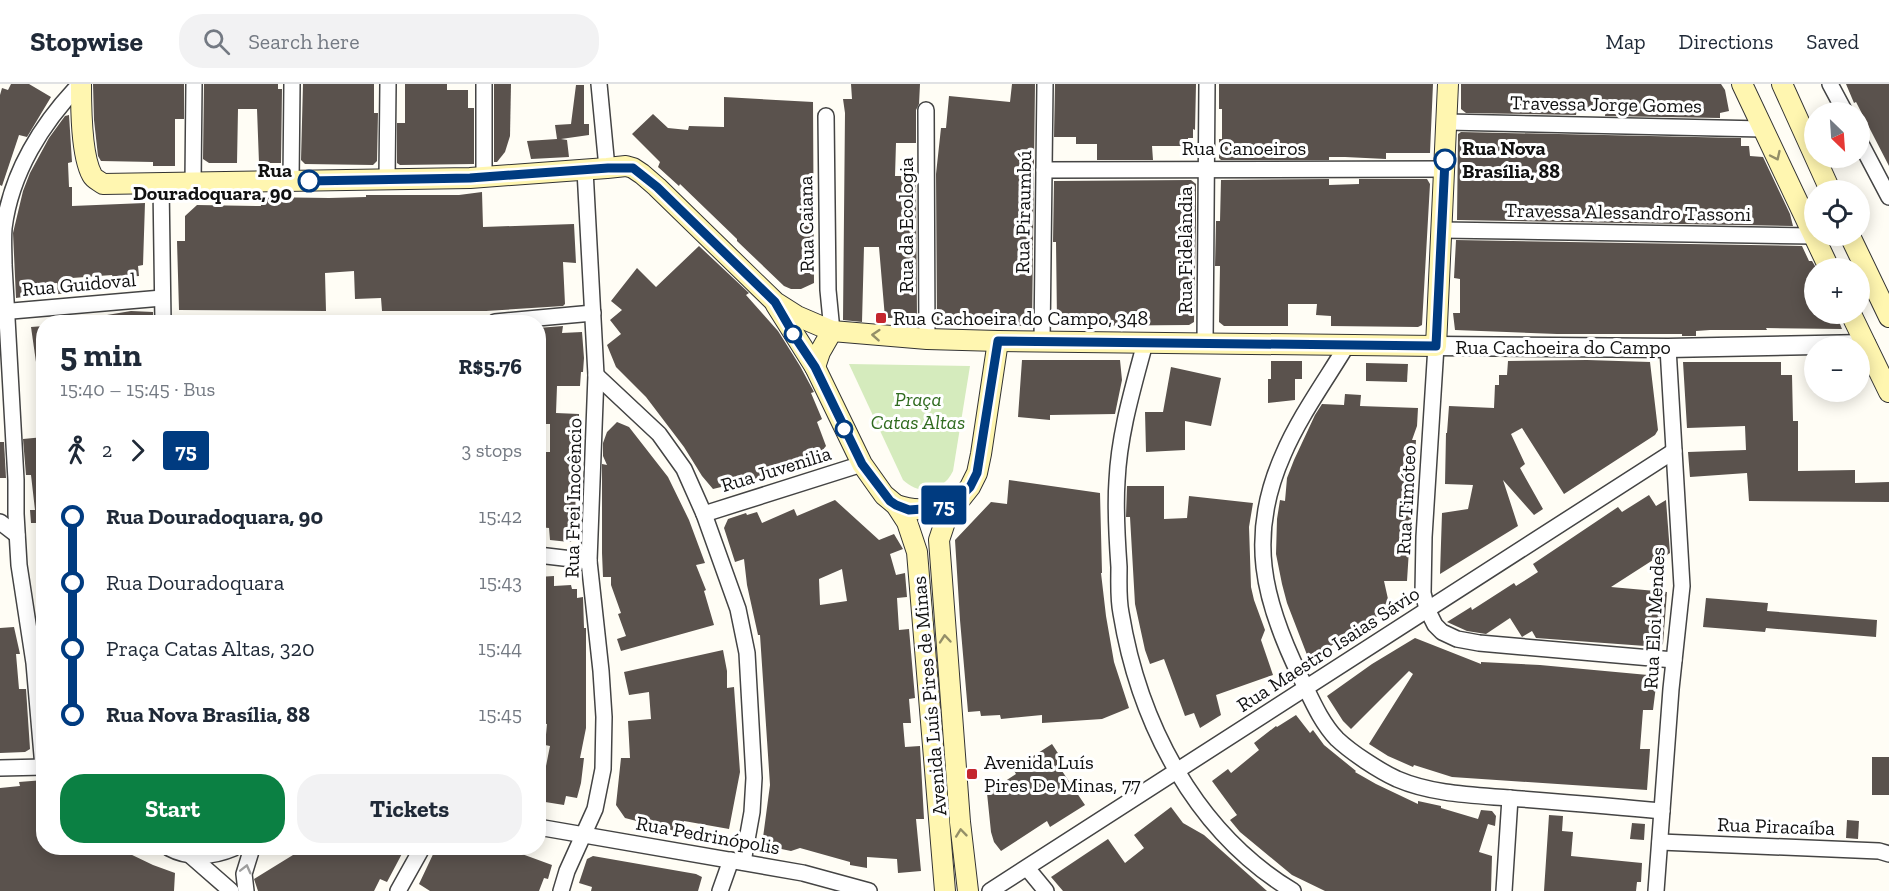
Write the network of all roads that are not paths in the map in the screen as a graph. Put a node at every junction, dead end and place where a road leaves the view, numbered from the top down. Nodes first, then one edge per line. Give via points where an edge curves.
1 (80, 84) edge
2 (194, 84) edge
3 (292, 84) edge
4 (388, 84) edge
5 (484, 84) edge
6 (599, 84) edge
7 (1045, 84) edge
8 (1207, 84) edge
9 (1448, 84) edge
10 (1742, 84) edge
11 (1782, 84) edge
12 (1830, 84) edge
13 (1840, 102) edge
14 (926, 110) dead end
15 (826, 116) dead end
16 (1447, 122) junction
17 (1763, 129) junction
18 (1870, 161) edge
19 (608, 168) junction
20 (1445, 169) junction
21 (585, 170) junction
22 (1044, 170) junction
23 (1207, 170) junction
24 (484, 177) junction
25 (387, 179) junction
26 (1825, 180) edge
27 (291, 181) junction
28 (193, 183) junction
29 (161, 184) junction
30 (1889, 197) edge
31 (1804, 217) edge
32 (1442, 230) junction
33 (1804, 236) edge
34 (1855, 246) edge
35 (162, 298) junction
36 (775, 302) junction
37 (3, 312) edge
38 (593, 312) junction
39 (163, 315) edge
40 (546, 317) edge
41 (1889, 317) edge
42 (832, 331) junction
43 (927, 339) junction
44 (998, 341) junction
45 (1042, 341) junction
46 (1145, 343) junction
47 (1205, 343) junction
48 (1347, 345) junction
49 (1804, 345) edge
50 (1436, 346) junction
51 (1668, 348) junction
52 (1870, 352) edge
53 (815, 367) junction
54 (596, 375) junction
55 (1889, 392) edge
56 (1674, 451) junction
57 (862, 464) junction
58 (958, 499) junction
59 (896, 505) junction
60 (704, 514) junction
61 (0, 522) edge
62 (17, 535) junction
63 (546, 556) edge
64 (589, 561) junction
65 (1427, 609) junction
66 (1674, 660) junction
67 (36, 684) edge
68 (1306, 688) junction
69 (36, 767) edge
70 (0, 768) edge
71 (1178, 772) junction
72 (1510, 798) junction
73 (1662, 811) junction
74 (546, 829) edge
75 (585, 836) junction
76 (1660, 842) junction
77 (1889, 854) edge
78 (211, 855) edge
79 (250, 855) edge
80 (418, 855) edge
81 (191, 856) joint
82 (736, 861) junction
83 (1027, 868) junction
84 (1004, 881) junction
85 (967, 888) edge
86 (942, 889) edge
87 (231, 891) edge
88 (246, 891) edge
89 (398, 891) edge
90 (561, 891) edge
91 (720, 891) edge
92 (869, 891) edge
93 (990, 891) edge
94 (1046, 891) edge
95 (1293, 891) edge
96 (1504, 891) edge
97 (1656, 891) edge

1 - 29 main road via 87,161 93,177 103,184
1 - 37 street via 56,110 37,140 10,196 4,229
2 - 28 street
3 - 27 street
4 - 25 street
5 - 24 street
6 - 19 street
7 - 22 street, Rua Piraumbú
8 - 23 street, Rua Fidelândia
9 - 16 main road
10 - 17 main road
11 - 26 main road
12 - 13 street
14 - 43 street, Rua da Ecologia
15 - 42 street, Rua Caiana
16 - 17 street, Travessa Jorge Gomes
16 - 20 main road
17 -> 31 main road
18 - 30 street
19 - 21 main road
19 - 36 main road via 626,166 642,174
20 - 23 street, Rua Canoeiros
20 - 32 main road
21 - 24 main road
21 - 38 street, Rua Frei Inocêncio
22 - 23 street, Rua Canoeiros
22 - 45 street, Rua Piraumbú
23 - 47 street, Rua Fidelândia
24 - 25 main road
25 - 27 main road
27 - 28 main road
28 - 29 main road
29 - 35 street
32 - 33 street, Travessa Alessandro Tassoni
32 - 50 main road
34 - 41 main road
35 - 37 street, Rua Guidoval
35 - 39 street
36 - 42 main road, Rua Cachoeira do Campo
36 - 53 main road
37 - 62 street
38 - 40 street
38 - 54 street, Rua Frei Inocêncio
43 -> 42 main road, Rua Cachoeira do Campo
42 - 53 main road
43 - 44 main road, Rua Cachoeira do Campo
44 - 45 main road, Rua Cachoeira do Campo
44 - 58 main road via 977,473
45 - 46 main road, Rua Cachoeira do Campo
46 - 47 main road, Rua Cachoeira do Campo
46 - 71 street via 1130,400 1117,481 1120,611 1142,694
47 - 48 main road, Rua Cachoeira do Campo
48 - 50 main road, Rua Cachoeira do Campo
48 - 68 street via 1283,453 1274,476 1261,541 1272,609
49 - 51 street, Rua Cachoeira do Campo
50 - 51 street, Rua Cachoeira do Campo
50 - 65 street, Rua Timóteo via 1424,537 1423,593
51 - 56 street, Rua Eloi Mendes
52 - 55 main road
53 - 57 main road
54 - 60 street via 659,434 684,469
54 - 64 street, Rua Frei Inocêncio
56 - 65 street, Rua Maestro Isaias Sávio
56 - 66 street, Rua Eloi Mendes via 1682,586
57 - 59 main road
57 - 60 street, Rua Juvenilia
58 - 59 main road via 923,510
85 -> 58 main road, Avenida Luís Pires de Minas via 938,552 941,528
59 - 86 main road, Avenida Luís Pires de Minas via 911,531 917,552
60 - 82 street via 738,609 747,653 754,778 752,813
61 - 62 street
62 - 67 street
63 - 64 street
64 - 75 street, Rua Frei Inocêncio via 604,717 603,769
65 - 66 street, Rua Timóteo via 1442,632 1457,639
65 - 68 street, Rua Maestro Isaias Sávio
66 - 73 street, Rua Eloi Mendes
68 - 71 street, Rua Maestro Isaias Sávio
68 - 72 street via 1337,739 1373,766 1398,779 1440,792
69 - 70 street
71 - 83 street, Rua Maestro Isaias Sávio
71 - 95 street via 1205,814 1269,877
72 - 73 street
72 - 96 street
73 - 76 street, Rua Eloi Mendes
74 - 75 street, Rua Pedrinópolis
75 - 82 street, Rua Pedrinópolis
75 - 90 street, Rua Frei Inocêncio
76 - 77 street, Rua Piracaíba
76 - 97 street, Rua Eloi Mendes
78 - 81 street
88 -> 79 street via 244,874
80 - 89 street
81 - 87 street
82 - 91 street
82 - 92 street, Rua Pedrinópolis via 803,873
83 - 84 street, Rua Maestro Isaias Sávio
83 - 94 street
84 - 85 street, Rua Maestro Isaias Sávio
84 - 93 street, Rua Maestro Isaias Sávio

